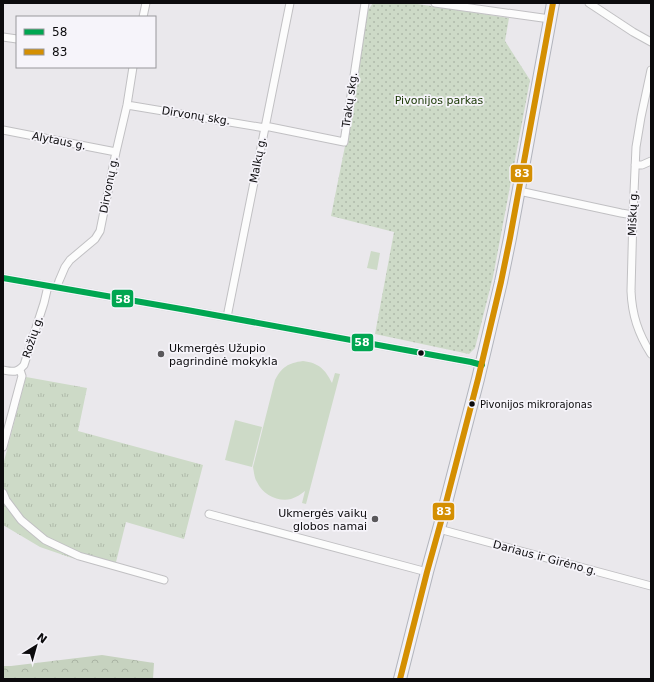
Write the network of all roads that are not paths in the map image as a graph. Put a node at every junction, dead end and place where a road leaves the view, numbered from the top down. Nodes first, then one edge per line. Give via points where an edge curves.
1 (146, 3) edge
2 (290, 3) edge
3 (365, 3) edge
4 (435, 3) edge
5 (553, 3) edge
6 (589, 3) edge
7 (143, 16) edge
8 (550, 19) junction
9 (3, 37) edge
10 (16, 40) edge
11 (651, 42) edge
12 (133, 68) edge
13 (651, 70) edge
14 (126, 105) junction
15 (265, 127) junction
16 (3, 130) edge
17 (116, 152) junction
18 (651, 161) edge
19 (635, 165) junction
20 (519, 191) junction
21 (633, 214) junction
22 (3, 278) edge
23 (48, 286) junction
24 (58, 287) junction
25 (227, 318) junction
26 (651, 354) edge
27 (482, 365) junction
28 (3, 370) edge
29 (20, 370) junction
30 (3, 447) edge
31 (3, 493) edge
32 (209, 514) dead end
33 (439, 529) junction
34 (427, 572) junction
35 (164, 580) dead end
36 (651, 586) edge
37 (400, 679) edge

1 - 7 street
2 - 15 street, Malkų g.
3 - 15 street, Trakų skg. via 344,142
4 - 8 street
5 - 8 main road
6 - 11 street
8 - 20 main road
9 - 10 street
12 - 14 street, Dirvonų g.
13 - 19 street, Miškų g. via 640,117
14 - 15 street, Dirvonų skg.
14 - 17 street, Dirvonų g.
15 - 25 street, Malkų g.
16 - 17 street, Alytaus g.
17 - 24 street, Dirvonų g. via 100,231 95,239 70,260
18 - 19 street
19 - 21 street, Miškų g.
20 - 21 street
20 - 27 main road
21 - 26 street, Miškų g. via 632,303 638,329
22 - 23 street
23 - 24 street
23 - 29 street, Rožių g. via 24,365
24 - 25 street
25 - 27 street
27 - 33 main road
28 - 29 street, Rožių g.
29 - 30 street via 22,376
31 - 35 street via 21,520 44,540 79,556
32 - 34 street
33 - 34 main road
33 - 36 street, Dariaus ir Girėno g.
34 - 37 main road

